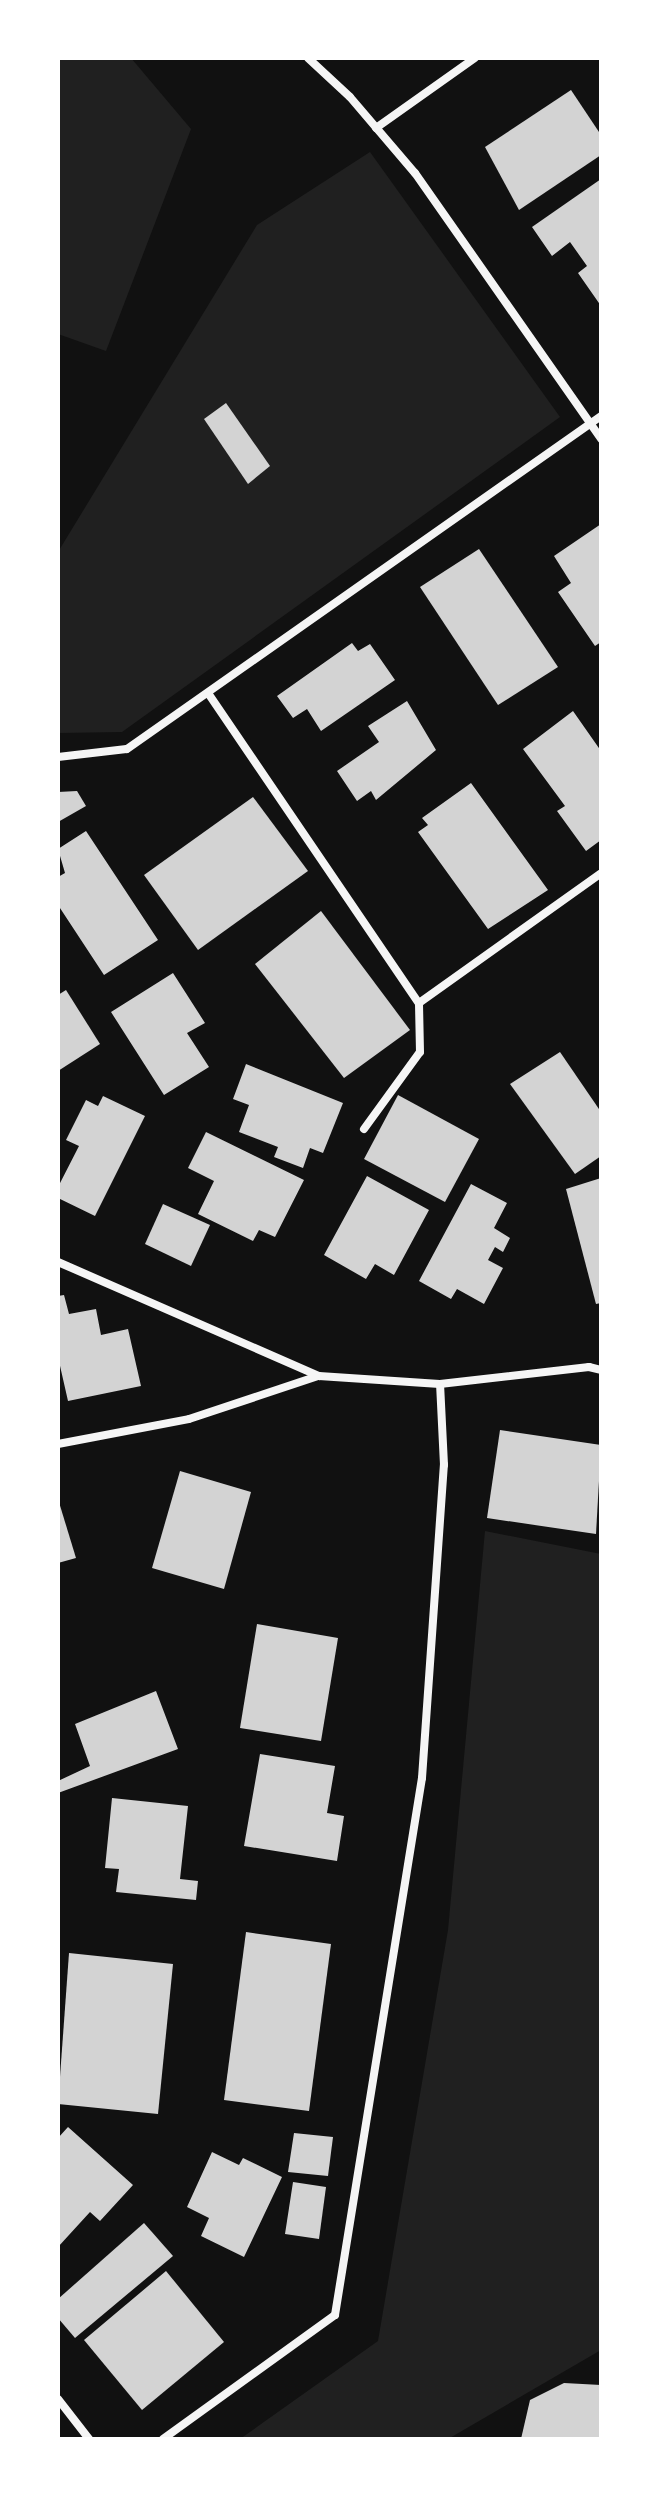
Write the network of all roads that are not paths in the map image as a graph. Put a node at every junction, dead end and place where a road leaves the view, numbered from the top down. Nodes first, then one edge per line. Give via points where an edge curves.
1 (308, 58) edge
2 (475, 58) edge
3 (376, 128) junction
4 (601, 416) edge
5 (590, 424) junction
6 (601, 439) edge
7 (208, 693) junction
8 (58, 757) edge
9 (601, 873) edge
10 (419, 1003) junction
11 (364, 1129) dead end
12 (58, 1262) edge
13 (601, 1370) edge
14 (319, 1376) junction
15 (440, 1384) junction
16 (58, 1444) edge
17 (58, 2399) edge
18 (89, 2439) edge
19 (163, 2439) edge

1 - 3 street
2 - 3 street
3 - 5 street via 415,173
4 - 5 street
5 - 6 street
5 - 7 street
7 - 8 street via 127,749
7 - 10 street
9 - 10 street
10 - 11 street via 420,1052
12 - 14 street
13 - 15 street via 589,1367
14 - 15 street
14 - 16 street via 189,1419
15 - 19 street via 444,1465 422,1778 335,2315
17 - 18 street

